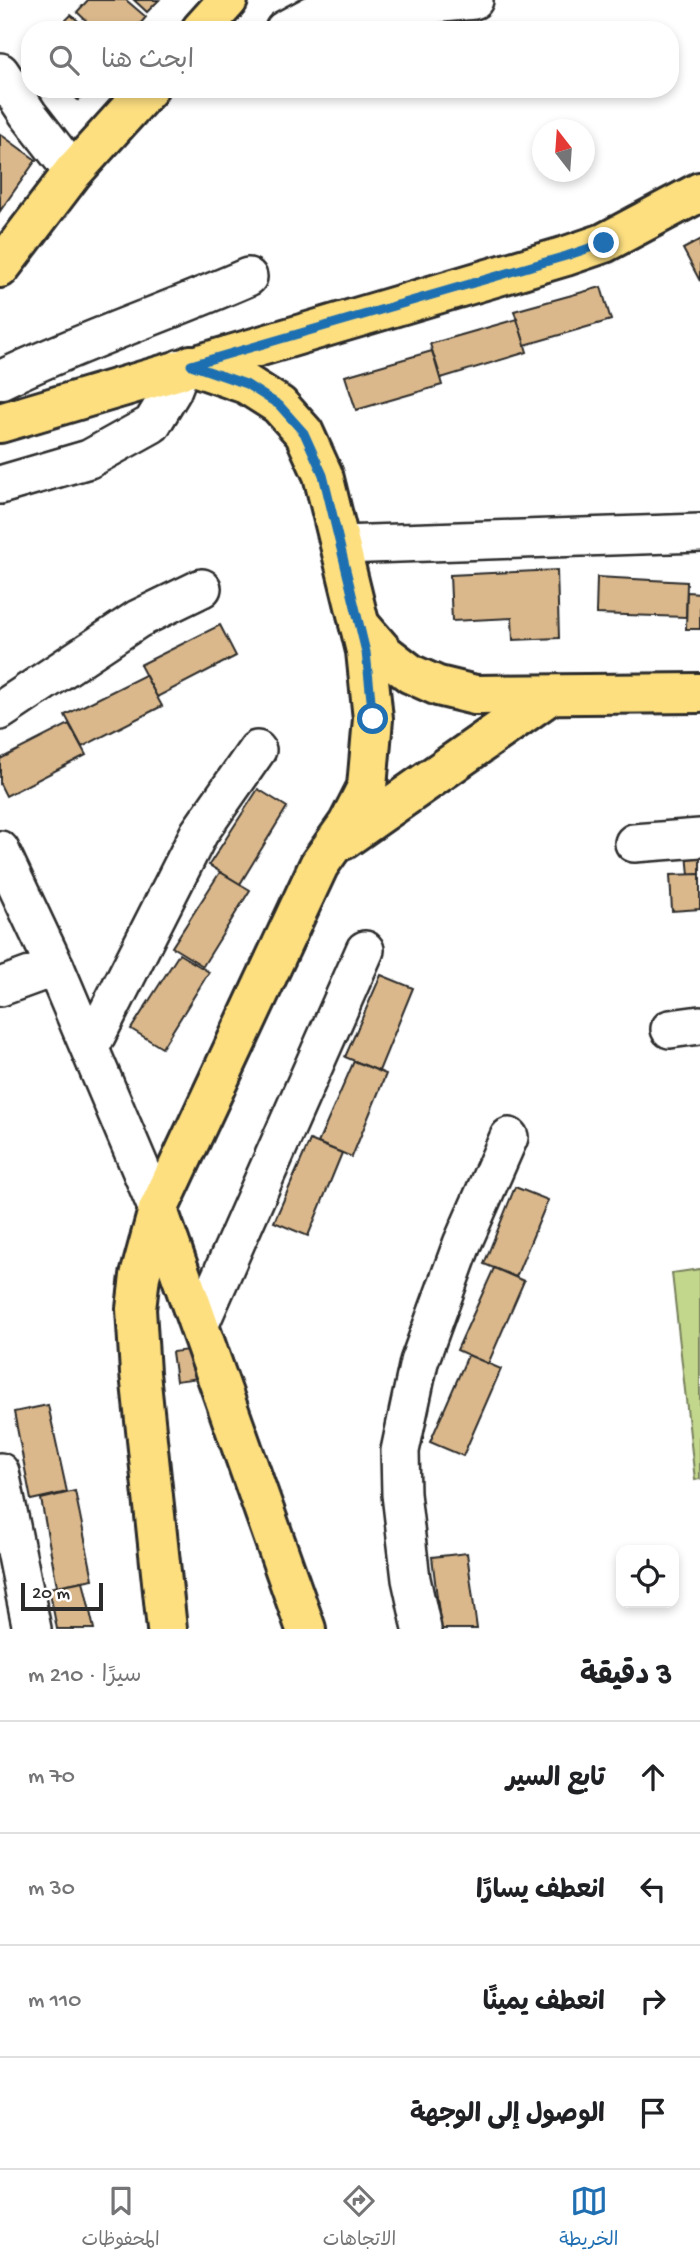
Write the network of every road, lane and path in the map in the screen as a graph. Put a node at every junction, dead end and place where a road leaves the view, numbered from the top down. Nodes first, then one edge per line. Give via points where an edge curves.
1 (228, 0) edge
2 (474, 0) edge
3 (209, 21) edge
4 (301, 21) edge
5 (0, 72) edge
6 (140, 98) edge
7 (73, 172) junction
8 (700, 192) edge
9 (0, 268) edge
10 (248, 277) dead end
11 (186, 367) junction
12 (0, 380) edge
13 (0, 423) edge
14 (0, 485) edge
15 (700, 533) edge
16 (340, 545) junction
17 (202, 588) dead end
18 (359, 624) junction
19 (700, 693) edge
20 (550, 695) junction
21 (0, 711) edge
22 (257, 750) dead end
23 (700, 838) edge
24 (634, 843) dead end
25 (330, 849) junction
26 (0, 850) edge
27 (365, 950) dead end
28 (55, 967) junction
29 (0, 987) edge
30 (90, 1048) junction
31 (509, 1137) dead end
32 (158, 1210) junction
33 (199, 1326) junction
34 (0, 1472) edge
35 (32, 1629) edge
36 (167, 1629) edge
37 (306, 1629) edge
38 (422, 1629) edge

1 - 3 main road
2 - 4 street via 312,15
5 - 7 street
6 - 7 main road
7 - 9 main road
8 - 11 main road via 604,243 566,256
10 - 12 street
11 - 13 main road
11 - 14 street via 152,424 89,459
11 - 16 main road via 246,384 279,405 304,433 323,475
15 - 16 street
16 - 18 main road
17 - 21 street via 138,619
18 - 20 main road via 411,674 438,686 475,695
18 - 25 main road via 373,719 367,787
19 - 20 main road
20 - 25 main road
22 - 30 street via 199,833
23 - 24 street
25 - 32 main road
26 - 28 street
27 - 33 street
28 - 29 street
28 - 30 street
30 - 32 street
31 - 38 street via 462,1244 419,1362 400,1451 411,1579
32 - 33 main road
32 - 36 main road via 136,1309
33 - 37 main road
34 - 35 street

